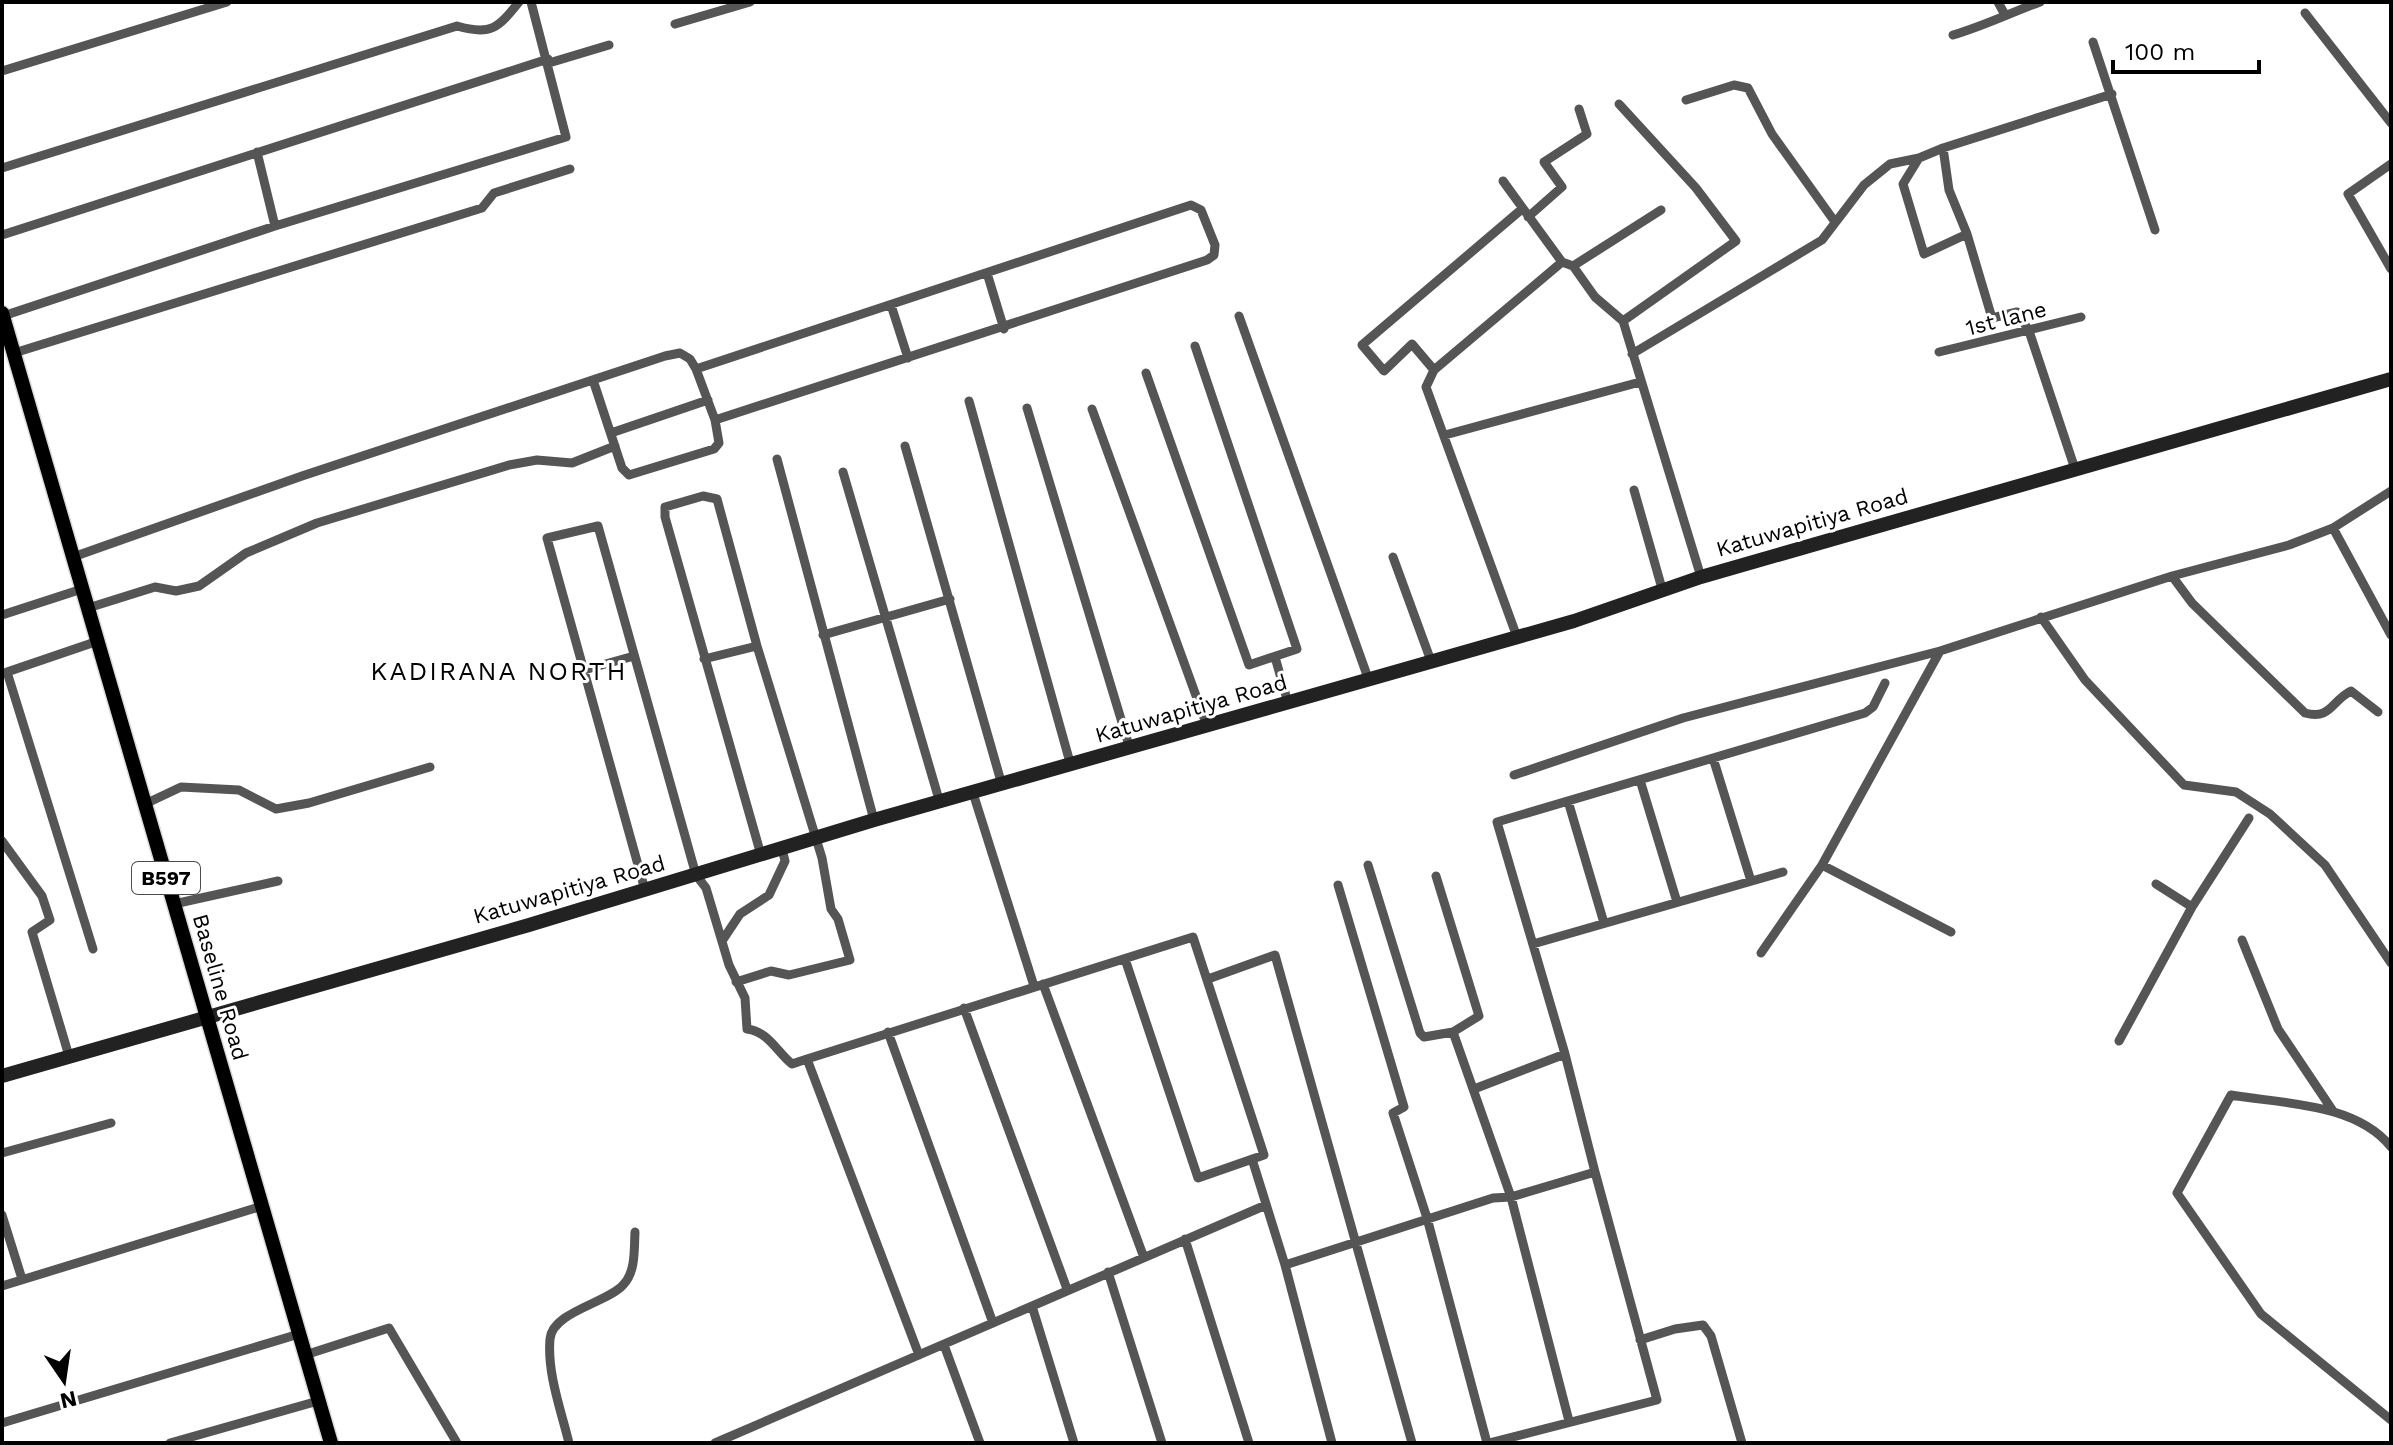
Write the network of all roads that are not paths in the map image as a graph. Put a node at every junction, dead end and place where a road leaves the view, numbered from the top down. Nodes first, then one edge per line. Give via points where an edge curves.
1 (227, 2) edge
2 (519, 2) edge
3 (531, 2) edge
4 (750, 2) edge
5 (1998, 2) edge
6 (2040, 2) edge
7 (2305, 13) dead end
8 (2005, 15) junction
9 (675, 24) dead end
10 (1953, 35) dead end
11 (2093, 42) dead end
12 (609, 45) dead end
13 (548, 61) junction
14 (2, 71) edge
15 (2112, 94) junction
16 (1686, 100) dead end
17 (1619, 104) dead end
18 (1579, 109) dead end
19 (2391, 123) edge
20 (1943, 148) junction
21 (257, 152) junction
22 (1919, 158) junction
23 (2391, 164) edge
24 (2, 168) edge
25 (570, 169) dead end
26 (1503, 181) dead end
27 (1661, 210) dead end
28 (1525, 213) junction
29 (1835, 222) junction
30 (275, 226) junction
31 (2155, 230) dead end
32 (1967, 234) junction
33 (2, 235) edge
34 (1562, 262) junction
35 (1573, 266) junction
36 (2391, 269) edge
37 (987, 273) junction
38 (891, 305) junction
39 (2, 315) edge
40 (1239, 316) dead end
41 (2081, 317) dead end
42 (1623, 321) junction
43 (1004, 329) junction
44 (2029, 331) junction
45 (1195, 346) dead end
46 (1939, 352) dead end
47 (14, 353) junction
48 (1632, 354) junction
49 (908, 358) junction
50 (696, 369) junction
51 (1434, 370) junction
52 (1146, 373) dead end
53 (2391, 379) edge
54 (593, 380) junction
55 (1640, 382) junction
56 (708, 400) junction
57 (969, 401) dead end
58 (1027, 408) dead end
59 (1092, 409) dead end
60 (715, 420) junction
61 (611, 433) junction
62 (1445, 435) junction
63 (615, 446) junction
64 (905, 446) dead end
65 (777, 459) dead end
66 (2075, 469) junction
67 (843, 472) dead end
68 (1634, 490) dead end
69 (2391, 491) edge
70 (2333, 528) junction
71 (73, 557) junction
72 (1393, 557) dead end
73 (2172, 576) junction
74 (1701, 577) junction
75 (82, 589) junction
76 (1663, 592) junction
77 (950, 599) junction
78 (88, 608) junction
79 (2, 615) edge
80 (887, 616) junction
81 (2041, 617) junction
82 (823, 635) junction
83 (2391, 635) edge
84 (1517, 637) junction
85 (98, 641) junction
86 (757, 646) junction
87 (1940, 651) junction
88 (634, 656) junction
89 (1275, 657) junction
90 (704, 659) junction
91 (1431, 661) junction
92 (584, 670) junction
93 (1368, 678) junction
94 (1885, 683) dead end
95 (1288, 703) junction
96 (2378, 712) dead end
97 (1207, 726) junction
98 (1130, 749) junction
99 (1713, 758) junction
100 (1071, 766) junction
101 (430, 767) dead end
102 (1514, 775) dead end
103 (1640, 780) junction
104 (1002, 785) junction
105 (973, 793) junction
106 (1568, 801) junction
107 (940, 803) junction
108 (145, 804) junction
109 (2249, 818) dead end
110 (874, 820) junction
111 (815, 839) junction
112 (2, 841) edge
113 (782, 849) junction
114 (761, 855) junction
115 (1368, 865) dead end
116 (1822, 865) junction
117 (1783, 872) dead end
118 (696, 875) junction
119 (1436, 876) dead end
120 (278, 881) dead end
121 (1751, 881) junction
122 (2156, 884) dead end
123 (1338, 885) dead end
124 (645, 890) junction
125 (1677, 902) junction
126 (174, 904) junction
127 (2192, 907) junction
128 (1604, 923) junction
129 (1951, 932) dead end
130 (2242, 940) dead end
131 (722, 941) junction
132 (1533, 944) junction
133 (93, 949) dead end
134 (1761, 953) dead end
135 (1125, 959) junction
136 (2391, 963) edge
137 (1208, 979) junction
138 (736, 982) junction
139 (1038, 985) junction
140 (964, 1008) junction
141 (207, 1017) junction
142 (888, 1032) junction
143 (1453, 1032) junction
144 (2119, 1041) dead end
145 (1565, 1054) junction
146 (69, 1056) junction
147 (807, 1059) junction
148 (2, 1076) edge
149 (1474, 1089) junction
150 (2333, 1111) junction
151 (111, 1123) dead end
152 (2391, 1147) edge
153 (2, 1153) edge
154 (1252, 1159) junction
155 (1595, 1172) junction
156 (1511, 1197) junction
157 (1266, 1205) junction
158 (262, 1206) junction
159 (2, 1215) edge
160 (1427, 1218) junction
161 (635, 1232) dead end
162 (1185, 1239) junction
163 (1354, 1242) junction
164 (1143, 1255) junction
165 (1285, 1265) junction
166 (1108, 1272) junction
167 (22, 1279) junction
168 (2, 1286) edge
169 (1067, 1289) junction
170 (1032, 1306) junction
171 (993, 1323) junction
172 (299, 1334) junction
173 (1640, 1340) junction
174 (944, 1345) junction
175 (305, 1355) junction
176 (919, 1355) junction
177 (318, 1401) junction
178 (2391, 1420) edge
179 (1569, 1421) junction
180 (2, 1423) edge
181 (170, 1443) edge
182 (331, 1443) edge
183 (457, 1443) edge
184 (569, 1443) edge
185 (715, 1443) edge
186 (980, 1443) edge
187 (1074, 1443) edge
188 (1162, 1443) edge
189 (1249, 1443) edge
190 (1332, 1443) edge
191 (1412, 1443) edge
192 (1488, 1443) edge
193 (1742, 1443) edge

1 - 14 street
2 - 24 street via 491,30 457,26
3 - 13 street
4 - 9 street
5 - 8 street
6 - 8 street
7 - 19 street
8 - 10 street
11 - 15 street
12 - 13 street
13 - 21 street
13 - 30 street via 566,137
15 - 20 street
15 - 31 street
16 - 29 street via 1734,85 1748,88 1772,134
17 - 42 street via 1696,188 1736,241
18 - 28 street via 1587,134 1544,162 1562,187
20 - 22 street
20 - 32 street via 1949,190
21 - 30 street
21 - 33 street
22 - 29 street via 1890,164 1864,185
22 - 32 street via 1903,184 1924,254
23 - 36 street via 2348,194
25 - 47 street via 494,193 482,208
26 - 28 street
27 - 35 street
28 - 34 street
28 - 51 street via 1362,345 1384,371 1412,344
29 - 48 street via 1822,240
30 - 39 street
32 - 44 street via 1992,318 2017,312
34 - 35 street
34 - 51 street
35 - 42 street via 1595,297
37 - 38 street
37 - 43 street
37 - 43 street via 1191,205 1201,210 1215,245 1207,260
38 - 49 street
38 - 50 street
39 - 47 main road, Baseline Road / B597
40 - 93 street
41 - 44 street, 1st lane
42 - 48 street
43 - 49 street
44 - 46 street, 1st lane
44 - 66 street
45 - 89 street via 1297,649
47 - 71 main road, Baseline Road / B597
48 - 55 street
49 - 60 street
50 - 54 street via 680,353
50 - 56 street
51 - 62 street via 1426,387
52 - 89 street via 1249,665
53 - 66 street, Katuwapitiya Road
54 - 61 street
54 - 71 street
55 - 62 street
55 - 74 street
56 - 60 street
56 - 61 street
57 - 100 street
58 - 98 street
59 - 97 street
60 - 63 street via 719,443 714,449 632,474 622,468
61 - 63 street
62 - 84 street
63 - 78 street via 572,463 537,460 509,465 317,523 246,553 199,586 176,591 155,587
64 - 77 street
65 - 82 street
66 - 74 street, Katuwapitiya Road
67 - 80 street
68 - 76 street
69 - 70 street
70 - 73 street
70 - 83 street
71 - 75 main road, Baseline Road / B597
72 - 91 street
73 - 81 street
73 - 96 street via 2192,603 2305,713 2329,713 2351,691
74 - 76 street, Katuwapitiya Road
75 - 78 main road, Baseline Road / B597
75 - 79 street
76 - 84 street, Katuwapitiya Road
77 - 80 street
77 - 104 street
78 - 85 main road, Baseline Road / B597
80 - 82 street
80 - 107 street
81 - 87 street
81 - 136 street via 2085,680 2184,785 2236,792 2270,814 2325,865
82 - 110 street
84 - 91 street, Katuwapitiya Road
85 - 108 main road, Baseline Road / B597
85 - 133 street via 7,672
86 - 90 street
86 - 90 street via 717,499 685,501 665,507 665,517
86 - 111 street
87 - 102 street via 1683,718
87 - 116 street
88 - 92 street
88 - 92 street via 598,526 547,538
88 - 118 street
89 - 95 street
90 - 114 street
91 - 93 street, Katuwapitiya Road
92 - 124 street
93 - 95 street, Katuwapitiya Road
94 - 99 street via 1865,713
95 - 97 street, Katuwapitiya Road
97 - 98 street, Katuwapitiya Road
98 - 100 street, Katuwapitiya Road
99 - 103 street
99 - 121 street
100 - 104 street, Katuwapitiya Road
101 - 108 street via 276,809 239,790 181,787
103 - 106 street
103 - 125 street
104 - 105 street, Katuwapitiya Road
105 - 107 street, Katuwapitiya Road
105 - 139 street
106 - 128 street
106 - 132 street via 1497,822
107 - 110 street, Katuwapitiya Road
108 - 126 main road, Baseline Road / B597
109 - 127 street
110 - 111 street, Katuwapitiya Road
111 - 113 street, Katuwapitiya Road
111 - 138 street via 831,909 850,960 789,975 771,971
112 - 146 street via 42,896 50,920 32,932
113 - 114 street, Katuwapitiya Road
113 - 131 street via 785,861 769,895 740,914
114 - 118 street, Katuwapitiya Road
115 - 143 street via 1420,1033 1424,1037
116 - 129 street
116 - 134 street
117 - 121 street
118 - 124 street, Katuwapitiya Road
118 - 131 street via 706,888
119 - 143 street via 1479,1016
120 - 126 street
121 - 125 street
122 - 127 street
123 - 160 street via 1404,1107 1393,1113
124 - 141 street, Katuwapitiya Road
125 - 128 street
126 - 141 main road, Baseline Road / B597
127 - 144 street
128 - 132 street
130 - 150 street via 2278,1029
131 - 138 street
132 - 145 street
135 - 137 street via 1193,937
135 - 139 street
135 - 154 street via 1198,1178
137 - 154 street via 1264,1155
137 - 163 street via 1275,955
138 - 147 street via 745,998 747,1029 771,1039 792,1064
139 - 140 street
139 - 164 street
140 - 142 street
140 - 169 street
141 - 146 street, Katuwapitiya Road
141 - 158 main road, Baseline Road / B597
142 - 147 street
142 - 171 street
143 - 149 street
145 - 149 street
145 - 155 street
146 - 148 street, Katuwapitiya Road
147 - 176 street
149 - 156 street
150 - 152 street via 2377,1130
150 - 178 street via 2231,1095 2177,1193 2261,1314
151 - 153 street
154 - 157 street
155 - 156 street
155 - 173 street
156 - 160 street
156 - 179 street
157 - 162 street
157 - 165 street
158 - 167 street
158 - 172 main road, Baseline Road / B597
159 - 167 street
160 - 163 street
160 - 192 street
161 - 184 street via 632,1269 623,1286 558,1323 550,1336 553,1378
162 - 164 street
162 - 189 street
163 - 165 street
163 - 191 street
164 - 166 street
165 - 190 street
166 - 169 street
166 - 188 street
167 - 168 street
169 - 170 street
170 - 171 street
170 - 187 street
171 - 174 street
172 - 175 main road, Baseline Road / B597
172 - 180 street
173 - 179 street via 1657,1400
173 - 193 street via 1703,1325 1711,1336
174 - 176 street
174 - 186 street
175 - 177 main road, Baseline Road / B597
175 - 183 street via 389,1328
176 - 185 street
177 - 181 street
177 - 182 main road, Baseline Road / B597
179 - 192 street

